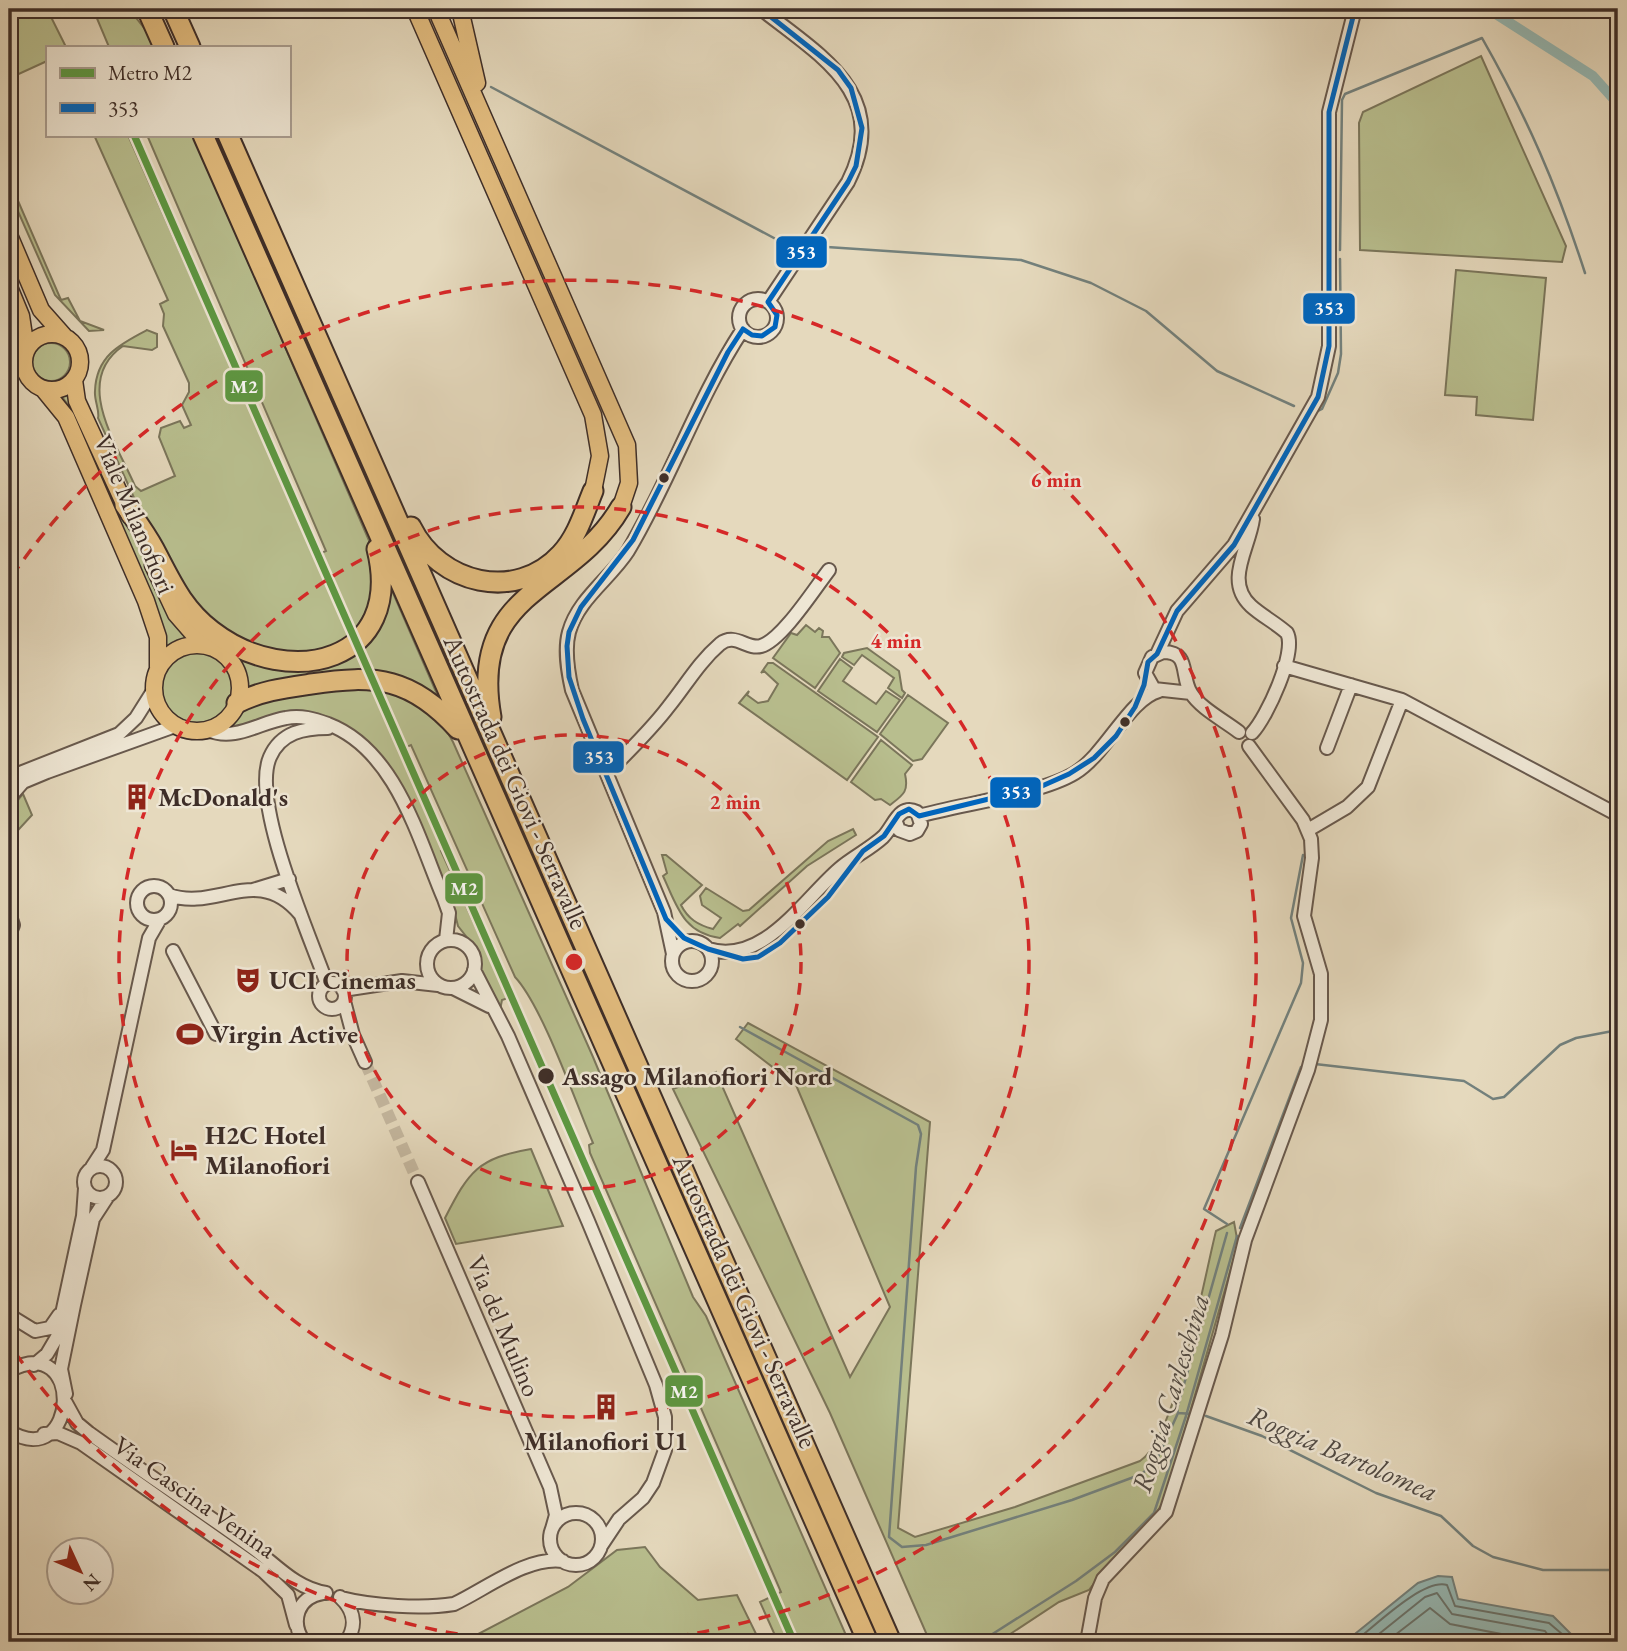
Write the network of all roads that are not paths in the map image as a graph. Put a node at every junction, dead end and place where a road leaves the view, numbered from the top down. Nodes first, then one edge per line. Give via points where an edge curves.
1 (148, 9) edge
2 (173, 9) edge
3 (415, 9) edge
4 (436, 9) edge
5 (460, 9) edge
6 (761, 9) edge
7 (1355, 9) edge
8 (164, 46) edge
9 (190, 46) edge
10 (484, 117) junction
11 (203, 136) edge
12 (228, 136) edge
13 (9, 235) edge
14 (9, 287) edge
15 (768, 302) junction
16 (743, 329) junction
17 (316, 334) junction
18 (64, 336) junction
19 (26, 349) junction
20 (74, 380) junction
21 (44, 390) junction
22 (593, 491) joint
23 (366, 504) junction
24 (125, 505) junction
25 (621, 507) joint
26 (1254, 511) junction
27 (829, 570) dead end
28 (1168, 630) junction
29 (203, 645) junction
30 (1157, 654) junction
31 (1174, 654) junction
32 (1284, 666) junction
33 (158, 667) junction
34 (1185, 676) junction
35 (1146, 679) junction
36 (1351, 685) junction
37 (153, 691) junction
38 (1165, 692) junction
39 (1191, 693) junction
40 (1402, 700) junction
41 (237, 703) junction
42 (1135, 707) junction
43 (175, 726) junction
44 (208, 730) junction
45 (345, 733) junction
46 (1247, 737) junction
47 (469, 741) junction
48 (496, 742) junction
49 (1327, 748) dead end
50 (9, 773) edge
51 (607, 773) junction
52 (9, 798) edge
53 (1618, 815) edge
54 (919, 816) junction
55 (896, 822) junction
56 (1308, 830) junction
57 (289, 879) junction
58 (253, 890) junction
59 (275, 892) junction
60 (166, 908) junction
61 (9, 913) edge
62 (142, 915) junction
63 (304, 919) junction
64 (666, 919) junction
65 (9, 935) edge
66 (149, 938) junction
67 (446, 940) junction
68 (691, 941) junction
69 (708, 949) junction
70 (173, 951) dead end
71 (673, 954) junction
72 (427, 959) junction
73 (474, 970) junction
74 (402, 981) junction
75 (327, 984) junction
76 (438, 985) junction
77 (452, 988) junction
78 (344, 995) junction
79 (329, 1009) junction
80 (494, 1010) junction
81 (216, 1034) dead end
82 (353, 1035) junction
83 (365, 1062) tunnel mouth
84 (103, 1150) junction
85 (93, 1167) junction
86 (108, 1167) junction
87 (418, 1182) tunnel mouth
88 (85, 1188) junction
89 (108, 1196) junction
90 (63, 1308) junction
91 (10, 1316) edge
92 (34, 1365) junction
93 (9, 1370) edge
94 (66, 1398) junction
95 (9, 1431) edge
96 (44, 1434) junction
97 (550, 1488) junction
98 (631, 1509) junction
99 (581, 1514) junction
100 (594, 1520) junction
101 (551, 1534) junction
102 (601, 1546) junction
103 (563, 1561) junction
104 (530, 1566) junction
105 (326, 1593) junction
106 (341, 1598) junction
107 (374, 1604) junction
108 (296, 1625) junction
109 (354, 1625) junction
110 (304, 1642) edge
111 (345, 1642) edge
112 (868, 1642) edge
113 (891, 1642) edge
114 (1087, 1642) edge

1 - 8 highway
2 - 9 highway
3 - 22 main road via 595,420 600,456
4 - 10 main road
5 - 10 main road
6 - 15 street via 838,70 851,88 862,128 856,166 848,182
7 - 26 street via 1329,112 1326,366 1318,397
10 - 25 main road via 627,445 629,483
11 - 23 highway, Autostrada dei Giovi - Serravalle
12 - 17 highway, Autostrada dei Giovi - Serravalle
13 - 18 main road via 41,310
14 - 19 main road via 21,316
15 - 16 street via 756,299 744,305
15 - 16 street via 777,316 771,331 757,336
16 - 51 street via 708,386 626,553 580,608 568,634 572,690
17 - 22 highway via 371,436 415,535 450,571 496,583 542,570 570,543
17 - 48 highway, Autostrada dei Giovi - Serravalle
18 - 19 main road via 38,337
18 - 20 main road via 78,351
19 - 21 main road via 26,374
20 - 21 main road
20 - 24 main road, Viale Milanofiori via 78,401
21 - 33 main road, Viale Milanofiori via 66,417 146,601 158,637
23 - 24 highway via 382,571 376,612 363,632 340,652 298,663 246,652 198,618 167,580 154,549
23 - 47 highway, Autostrada dei Giovi - Serravalle
24 - 29 main road, Viale Milanofiori via 176,614
25 - 48 highway via 598,540 513,609 492,642 488,689
26 - 28 street via 1224,559 1177,611
26 - 32 street via 1237,586 1252,608 1277,624 1290,640
27 - 51 street via 787,624 765,644 722,643
28 - 30 street
28 - 31 street
29 - 33 main road via 178,649
29 - 41 main road, Viale Milanofiori via 216,649 233,664 240,682
30 - 31 street
30 - 35 street via 1146,667
31 - 34 street via 1182,661
32 - 36 street
32 - 46 street via 1262,720
33 - 37 main road, Viale Milanofiori
34 - 38 street via 1181,686
34 - 39 street
35 - 38 street
35 - 42 street
36 - 40 street
36 - 49 street
37 - 43 main road via 160,711
37 - 50 street, Viale Milanofiori via 119,734 20,774
38 - 39 street
38 - 42 street
39 - 46 street
40 - 53 street
40 - 56 street via 1374,777 1359,798
41 - 44 main road via 227,719
41 - 47 highway via 271,690 328,681 363,678 389,682 426,698
42 - 54 street via 1097,755 1073,774
43 - 44 main road
43 - 52 street via 23,782
44 - 45 street via 220,735 288,717 310,718
45 - 57 street via 312,729 289,734 270,757 265,773 275,838
45 - 67 street via 375,757 396,790 449,913
46 - 56 street
47 - 112 highway, Autostrada dei Giovi - Serravalle
48 - 113 highway, Autostrada dei Giovi - Serravalle
51 - 64 street
54 - 55 street via 905,810
54 - 55 street via 919,827 910,834 899,830
55 - 69 street via 877,842 841,866 766,938 734,952
56 - 114 street via 1312,858 1305,926 1322,988 1315,1048 1245,1240 1222,1335 1166,1512 1103,1579
57 - 58 street
57 - 59 street
57 - 63 street
58 - 59 street
58 - 60 street via 186,898
59 - 63 street
60 - 62 street via 150,920
60 - 62 street via 157,887 143,890 137,902
60 - 66 street
61 - 65 street via 13,925
62 - 66 street
63 - 75 street
64 - 68 street
64 - 71 street
66 - 84 street
67 - 72 street via 434,947
67 - 73 street via 469,948
68 - 69 street
68 - 71 street via 680,944
69 - 71 street via 711,969 695,982 674,972
70 - 81 street
72 - 74 street
72 - 76 street via 428,973
73 - 77 street via 466,983
73 - 80 street
74 - 76 street
74 - 78 street
75 - 78 street via 337,984
75 - 79 street via 319,998
76 - 77 street
77 - 80 street
78 - 79 street via 339,1007
78 - 82 street
79 - 82 street
80 - 98 street via 662,1402 666,1431 661,1467
82 - 83 street
84 - 85 street
84 - 86 street
85 - 86 street
85 - 88 street via 84,1178
86 - 89 street via 117,1180
87 - 97 street, Via del Mulino
88 - 89 street via 92,1196
88 - 90 street
89 - 94 street via 93,1219 74,1305 61,1368
90 - 91 street via 54,1325 41,1331 28,1329
90 - 92 street via 53,1347
92 - 93 street
92 - 94 street, Via Cascina Venina via 54,1374
94 - 96 street via 60,1422
94 - 105 street, Via Cascina Venina via 77,1423 89,1433 252,1546 298,1584
95 - 96 street, Via Cascina Venina via 26,1437
96 - 108 street, Via Cascina Venina via 58,1433 81,1443 254,1564 288,1595
97 - 99 street, Via del Mulino
97 - 101 street, Via del Mulino via 556,1516
98 - 100 street via 616,1518
98 - 102 street
99 - 100 street
99 - 101 street via 564,1516
100 - 102 street via 601,1532
101 - 103 street via 553,1551
101 - 104 street
102 - 103 street via 585,1563
103 - 104 street
104 - 107 street, Via Cascina Venina via 454,1604 424,1608
105 - 106 street, Via Cascina Venina
105 - 108 street via 316,1594 300,1606
106 - 107 street, Via Cascina Venina
106 - 109 street via 349,1605
107 - 109 street
108 - 110 street, Via Cascina Venina
109 - 111 street

